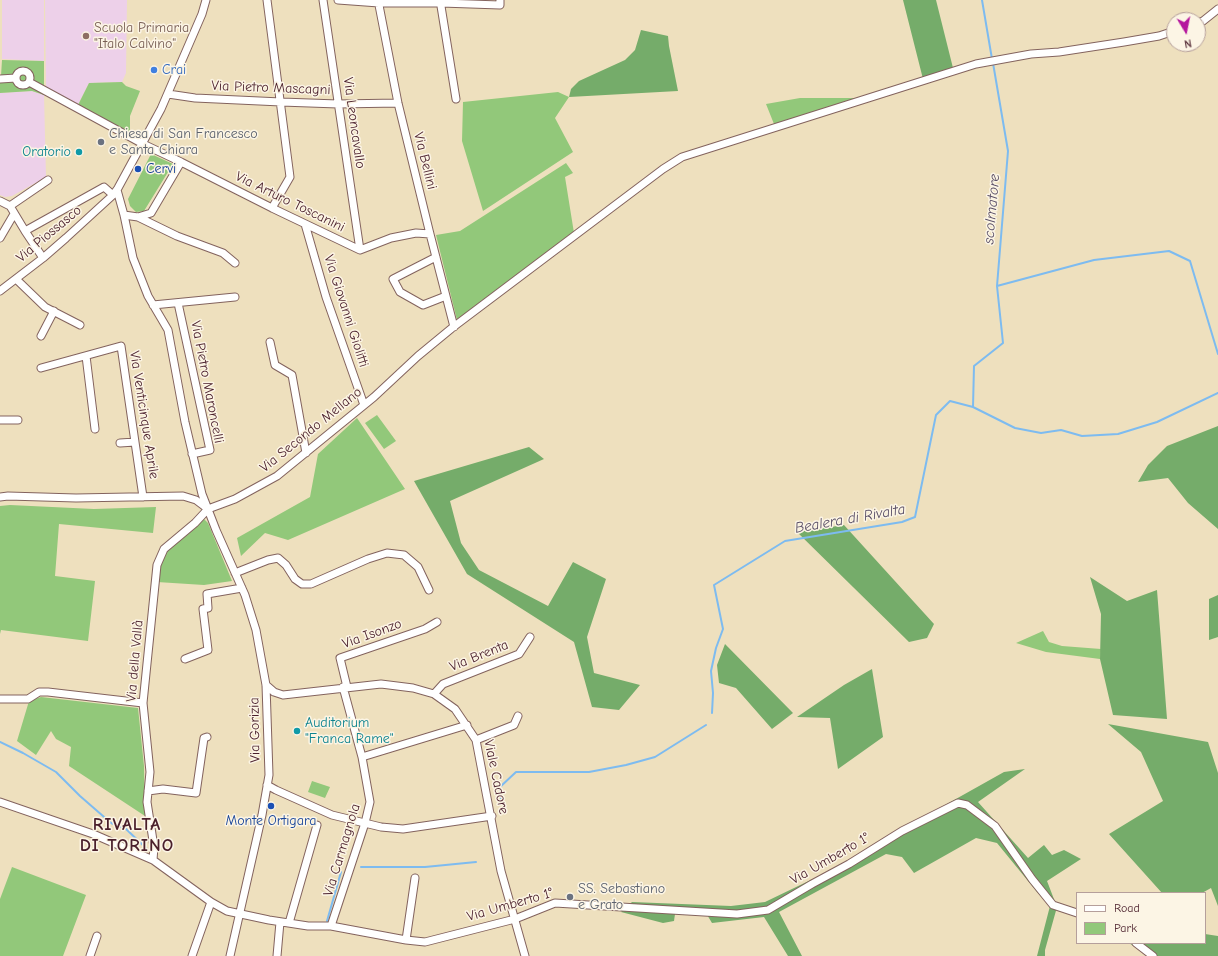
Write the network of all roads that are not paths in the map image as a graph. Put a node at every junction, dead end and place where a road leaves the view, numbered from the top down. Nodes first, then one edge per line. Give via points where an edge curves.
1 (206, 0) edge
2 (267, 0) edge
3 (323, 0) edge
4 (338, 0) edge
5 (440, 1) edge
6 (379, 2) edge
7 (500, 2) edge
8 (1218, 10) edge
9 (1206, 19) edge
10 (1166, 34) edge
11 (0, 79) edge
12 (168, 94) junction
13 (456, 99) dead end
14 (281, 102) junction
15 (398, 103) junction
16 (338, 104) junction
17 (143, 144) junction
18 (181, 162) junction
19 (48, 180) dead end
20 (115, 193) junction
21 (0, 201) edge
22 (10, 206) junction
23 (272, 208) junction
24 (14, 214) junction
25 (124, 215) junction
26 (138, 217) junction
27 (305, 224) junction
28 (24, 231) junction
29 (430, 234) junction
30 (0, 238) edge
31 (360, 250) junction
32 (436, 257) junction
33 (43, 258) junction
34 (235, 263) dead end
35 (16, 279) junction
36 (0, 291) edge
37 (236, 296) dead end
38 (446, 296) junction
39 (178, 303) junction
40 (153, 305) junction
41 (54, 312) junction
42 (80, 325) dead end
43 (454, 327) junction
44 (40, 336) dead end
45 (270, 342) dead end
46 (86, 356) junction
47 (41, 368) dead end
48 (364, 405) junction
49 (0, 420) edge
50 (18, 420) dead end
51 (95, 429) dead end
52 (135, 442) junction
53 (120, 443) dead end
54 (192, 454) junction
55 (306, 454) junction
56 (0, 496) edge
57 (143, 497) junction
58 (208, 509) junction
59 (235, 573) junction
60 (242, 588) junction
61 (429, 590) dead end
62 (437, 622) dead end
63 (530, 637) dead end
64 (185, 659) dead end
65 (266, 685) junction
66 (345, 687) junction
67 (434, 694) junction
68 (0, 699) edge
69 (143, 703) junction
70 (518, 716) dead end
71 (467, 725) junction
72 (207, 737) dead end
73 (476, 740) junction
74 (362, 757) junction
75 (267, 785) junction
76 (148, 791) junction
77 (0, 802) edge
78 (492, 816) junction
79 (365, 823) junction
80 (317, 825) dead end
81 (153, 860) junction
82 (415, 878) dead end
83 (211, 902) junction
84 (1076, 913) edge
85 (240, 914) junction
86 (515, 919) junction
87 (280, 922) junction
88 (290, 923) junction
89 (331, 926) junction
90 (97, 936) dead end
91 (406, 940) junction
92 (1137, 944) edge
93 (90, 956) edge
94 (192, 956) edge
95 (230, 956) edge
96 (277, 956) edge
97 (525, 956) edge
98 (1153, 956) edge

1 - 12 street, Via Piossasco
2 - 14 street
3 - 16 street, Via Leoncavallo
4 - 6 street
5 - 6 street
5 - 7 street
5 - 13 street
6 - 15 street, Via Bellini
8 - 9 street
10 - 43 street, Via Secondo Mellano via 992,61 682,157 500,290
11 - 17 street, Via Arturo Toscanini via 16,78 22,85 29,82
12 - 14 street, Via Pietro Mascagni via 195,98
12 - 17 street, Via Piossasco
14 - 16 street, Via Pietro Mascagni
14 - 23 street via 290,176
15 - 16 street, Via Pietro Mascagni
15 - 29 street, Via Bellini
16 - 31 street, Via Leoncavallo
17 - 18 street, Via Arturo Toscanini
17 - 20 street, Via Piossasco
18 - 23 street, Via Arturo Toscanini
18 - 26 street via 151,213
19 - 22 street
20 - 25 street, Via Pietro Maroncelli
20 - 28 street, Via Piossasco via 104,187
20 - 33 street, Via Piossasco
21 - 22 street
22 - 24 street
23 - 27 street, Via Arturo Toscanini
24 - 28 street
24 - 30 street
25 - 26 street
25 - 40 street, Via Pietro Maroncelli via 133,258
26 - 34 street via 177,236 223,253
27 - 31 street, Via Arturo Toscanini
27 - 48 street, Via Giovanni Giolitti via 326,297
28 - 33 street
29 - 31 street via 416,233 391,238
29 - 32 street, Via Bellini
32 - 38 street, Via Bellini
32 - 38 street via 393,279 400,292 423,305
33 - 35 street, Via Piossasco
35 - 36 street, Via Piossasco
35 - 41 street via 34,298
37 - 39 street
38 - 43 street, Via Bellini
39 - 40 street
39 - 54 street, Via Pietro Maroncelli via 210,450
40 - 54 street, Via Pietro Maroncelli via 168,330
41 - 42 street
41 - 44 street
43 - 48 street, Via Secondo Mellano
45 - 55 street via 275,365 292,375
46 - 47 street, Via Venticinque Aprile
46 - 51 street
46 - 52 street, Via Venticinque Aprile via 121,346
48 - 55 street, Via Secondo Mellano
49 - 50 street
52 - 53 street
52 - 57 street, Via Venticinque Aprile
54 - 58 street, Via Pietro Maroncelli
55 - 58 street, Via Secondo Mellano via 253,490
56 - 57 street
57 - 58 street via 183,496 196,500
58 - 59 street, Via Gorizia
58 - 69 street, Via della Vallà via 164,549 157,565
59 - 60 street, Via Gorizia
59 - 61 street via 278,558 295,579 302,584 311,584 387,553 404,555 409,559 418,567
60 - 64 street via 207,594 208,608 203,609 208,650
60 - 65 street, Via Gorizia via 256,630
62 - 66 street, Via Isonzo via 425,629 340,658
63 - 67 street, Via Brenta via 519,654 443,684
65 - 66 street, Viale Cadore via 283,695
65 - 75 street, Via Gorizia via 269,775
66 - 67 street, Viale Cadore via 381,684 413,688
66 - 74 street, Via Carmagnola
67 - 71 street, Viale Cadore via 456,709
68 - 69 street via 28,699 39,692
69 - 76 street, Via della Vallà via 150,772
70 - 73 street via 514,725
71 - 73 street, Viale Cadore
71 - 74 street
72 - 76 street via 204,738 196,793 163,789
73 - 78 street, Viale Cadore
74 - 79 street, Via Carmagnola via 370,802
75 - 79 street via 332,815
75 - 85 street, Via Gorizia
76 - 81 street, Via della Vallà
77 - 81 street, Via Umberto 1° via 93,834
78 - 79 street via 403,829
78 - 86 street, Viale Cadore via 501,871
79 - 89 street, Via Carmagnola
80 - 88 street
81 - 83 street, Via Umberto 1°
82 - 91 street
83 - 85 street, Via Umberto 1° via 227,911
83 - 94 street
84 - 86 street, Via Umberto 1° via 1053,905 995,826 967,805 958,803 902,831 768,910 737,914 555,903
85 - 87 street, Via Umberto 1°
85 - 95 street, Via Gorizia
86 - 91 street, Via Umberto 1° via 425,942
86 - 97 street, Viale Cadore
87 - 88 street, Via Umberto 1°
87 - 96 street
88 - 89 street, Via Umberto 1°
89 - 91 street, Via Umberto 1°
90 - 93 street
92 - 98 street

